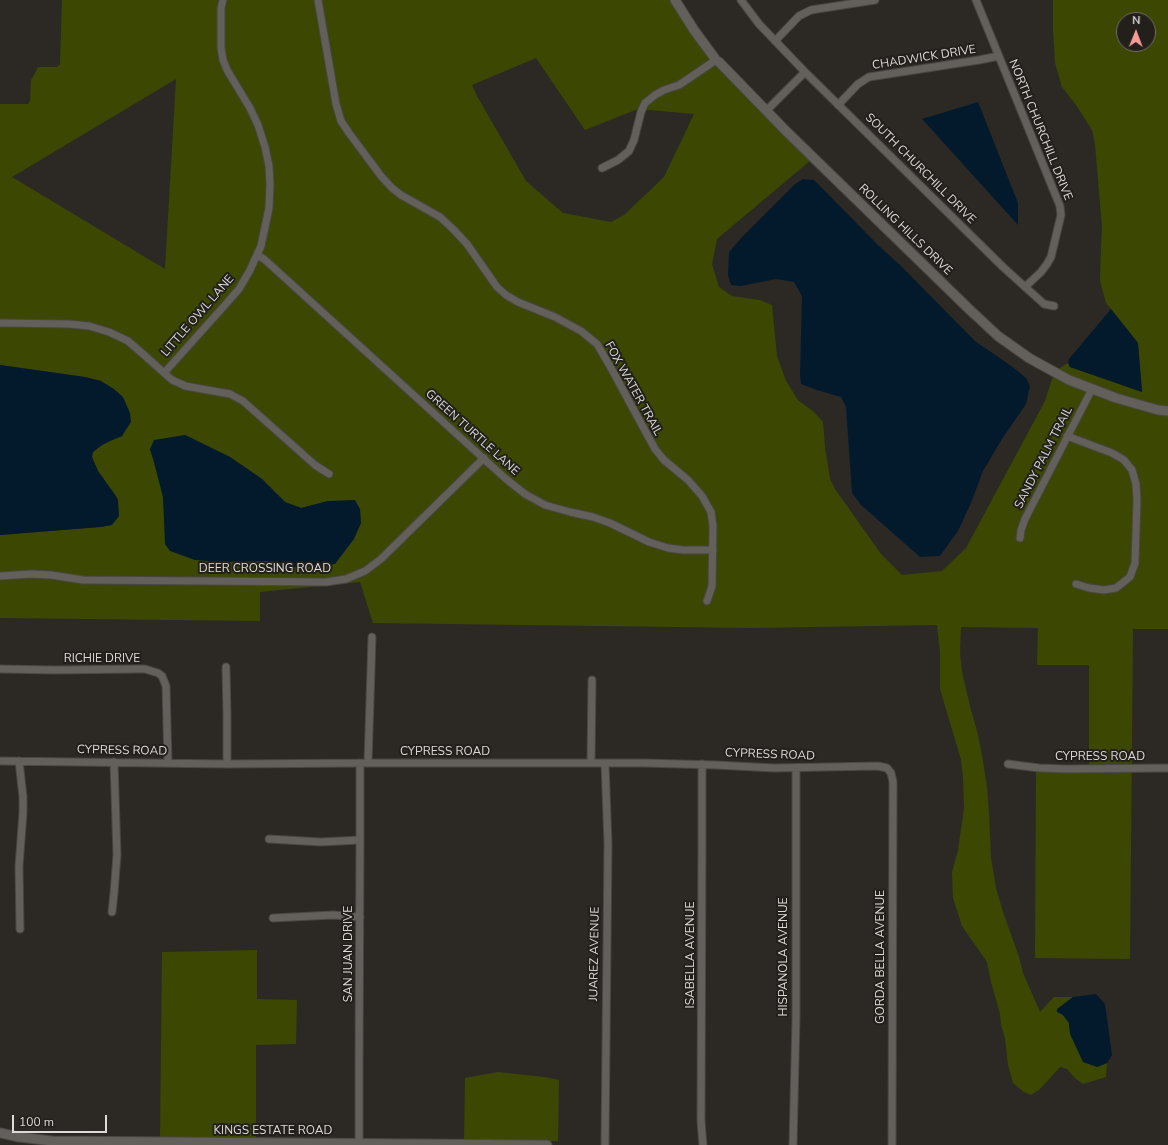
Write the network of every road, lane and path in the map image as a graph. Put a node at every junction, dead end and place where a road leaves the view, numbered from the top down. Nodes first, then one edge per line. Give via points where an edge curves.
1 (223, 0) edge
2 (318, 0) edge
3 (675, 0) edge
4 (741, 0) edge
5 (875, 0) edge
6 (976, 0) edge
7 (775, 41) junction
8 (998, 56) junction
9 (716, 60) junction
10 (805, 72) junction
11 (838, 105) junction
12 (766, 111) junction
13 (602, 168) dead end
14 (257, 255) junction
15 (1025, 287) junction
16 (1054, 306) dead end
17 (0, 323) edge
18 (164, 373) junction
19 (1092, 389) junction
20 (1168, 411) edge
21 (1068, 436) junction
22 (484, 458) junction
23 (330, 474) dead end
24 (1020, 538) dead end
25 (713, 550) junction
26 (0, 576) edge
27 (1076, 584) dead end
28 (707, 602) dead end
29 (372, 636) dead end
30 (226, 667) dead end
31 (0, 669) edge
32 (592, 680) dead end
33 (0, 761) edge
34 (19, 761) junction
35 (114, 762) junction
36 (168, 763) junction
37 (360, 763) junction
38 (368, 763) junction
39 (591, 763) junction
40 (605, 763) junction
41 (227, 764) junction
42 (702, 764) junction
43 (1008, 764) dead end
44 (796, 768) junction
45 (1168, 768) edge
46 (889, 771) joint
47 (269, 839) dead end
48 (360, 840) junction
49 (112, 912) dead end
50 (360, 917) junction
51 (273, 918) dead end
52 (20, 929) dead end
53 (0, 1132) edge
54 (207, 1144) edge
55 (359, 1144) edge
56 (547, 1145) edge
57 (605, 1145) edge
58 (703, 1145) edge
59 (793, 1145) edge
60 (892, 1145) edge

1 - 14 street, LITTLE OWL LANE via 220,48 223,60 258,125 269,166 269,208
2 - 25 street, FOX WATER TRAIL via 336,104 341,121 349,133 392,188 440,217 453,229 467,244 497,287 506,295 555,317 581,331 597,344 655,449 702,496 711,512
3 - 9 street, ROLLING HILLS DRIVE
4 - 7 street
5 - 7 street via 811,10 799,16
6 - 8 street, NORTH CHURCHILL DRIVE
7 - 10 street, SOUTH CHURCHILL DRIVE
8 - 11 street, CHADWICK DRIVE via 869,77 858,84
8 - 15 street, NORTH CHURCHILL DRIVE via 1060,206 1061,215 1051,257 1041,272
9 - 12 street, ROLLING HILLS DRIVE
9 - 13 street via 679,85 654,95 645,103 629,151
10 - 11 street, SOUTH CHURCHILL DRIVE
10 - 12 street
11 - 15 street, SOUTH CHURCHILL DRIVE
12 - 19 street, ROLLING HILLS DRIVE via 998,336 1048,369
14 - 18 street, LITTLE OWL LANE via 239,289
14 - 22 street, GREEN TURTLE LANE
15 - 16 street, SOUTH CHURCHILL DRIVE via 1044,304
17 - 18 street via 69,324 110,332 128,341
18 - 23 street via 185,386 230,394 243,401 316,465
19 - 20 street, ROLLING HILLS DRIVE via 1136,404
19 - 21 street, SANDY PALM TRAIL
21 - 24 street, SANDY PALM TRAIL via 1025,519
21 - 27 street via 1124,460 1132,470 1137,500 1135,562 1130,577 1116,588 1104,590
22 - 25 street, GREEN TURTLE LANE via 525,494 545,505 593,517 648,542 668,548
22 - 26 street, DEER CROSSING ROAD via 381,559 365,571 346,579 326,582 83,580 31,574
25 - 28 street, FOX WATER TRAIL via 712,586
29 - 38 street
30 - 41 street
31 - 36 street, RICHIE DRIVE via 145,669 158,673 166,686
32 - 39 street
33 - 34 street, CYPRESS ROAD
34 - 35 street, CYPRESS ROAD
34 - 52 street via 23,798
35 - 36 street, CYPRESS ROAD
35 - 49 street via 116,855
36 - 41 street, CYPRESS ROAD
37 - 38 street, CYPRESS ROAD
37 - 41 street, CYPRESS ROAD
37 - 48 street, SAN JUAN DRIVE
38 - 39 street, CYPRESS ROAD
39 - 40 street, CYPRESS ROAD
40 - 42 street, CYPRESS ROAD
40 - 57 street, JUAREZ AVENUE via 608,844
42 - 44 street, CYPRESS ROAD
42 - 58 street, ISABELLA AVENUE
43 - 45 street, CYPRESS ROAD via 1065,769
44 - 46 street, CYPRESS ROAD via 878,766
44 - 59 street, HISPANOLA AVENUE
46 - 60 street, GORDA BELLA AVENUE via 893,778
47 - 48 street via 321,842
48 - 50 street, SAN JUAN DRIVE
50 - 51 street via 333,915
50 - 55 street, SAN JUAN DRIVE
53 - 54 street, KINGS ESTATE ROAD via 52,1141
54 - 55 street, KINGS ESTATE ROAD
55 - 56 street, KINGS ESTATE ROAD

